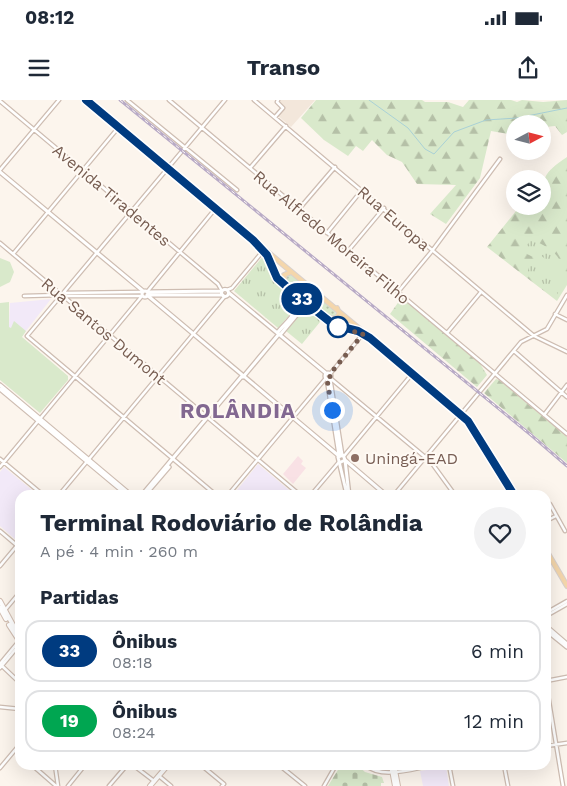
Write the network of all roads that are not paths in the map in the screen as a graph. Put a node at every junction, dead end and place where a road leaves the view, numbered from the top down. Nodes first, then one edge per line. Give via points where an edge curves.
1 (59, 100) edge
2 (86, 100) edge
3 (127, 100) edge
4 (169, 100) edge
5 (225, 100) edge
6 (254, 100) edge
7 (278, 100) edge
8 (0, 101) edge
9 (275, 117) junction
10 (286, 126) junction
11 (202, 127) junction
12 (118, 128) junction
13 (34, 130) junction
14 (185, 147) junction
15 (500, 159) dead end
16 (334, 167) junction
17 (167, 168) junction
18 (250, 168) junction
19 (82, 170) junction
20 (0, 171) edge
21 (237, 190) dead end
22 (362, 190) junction
23 (216, 208) junction
24 (384, 208) junction
25 (299, 209) junction
26 (131, 211) junction
27 (48, 212) junction
28 (327, 233) junction
29 (253, 240) junction
30 (0, 243) edge
31 (264, 251) junction
32 (348, 251) junction
33 (432, 251) junction
34 (180, 252) junction
35 (96, 253) junction
36 (13, 254) junction
37 (294, 272) junction
38 (290, 290) junction
39 (228, 291) junction
40 (481, 291) junction
41 (398, 292) junction
42 (144, 293) junction
43 (224, 294) junction
44 (295, 294) junction
45 (63, 295) junction
46 (24, 296) dead end
47 (567, 296) edge
48 (336, 307) junction
49 (316, 311) junction
50 (555, 314) junction
51 (325, 318) junction
52 (567, 320) edge
53 (447, 333) junction
54 (279, 334) junction
55 (363, 334) junction
56 (194, 335) junction
57 (110, 336) junction
58 (534, 336) junction
59 (370, 338) junction
60 (514, 351) junction
61 (567, 352) edge
62 (496, 373) junction
63 (412, 374) junction
64 (159, 376) junction
65 (75, 377) junction
66 (243, 377) junction
67 (328, 377) junction
68 (567, 385) edge
69 (0, 387) edge
70 (563, 393) junction
71 (567, 397) edge
72 (461, 415) junction
73 (544, 415) junction
74 (376, 417) junction
75 (124, 418) junction
76 (207, 418) junction
77 (293, 418) junction
78 (39, 420) junction
79 (567, 434) edge
80 (425, 457) junction
81 (342, 458) junction
82 (0, 459) edge
83 (173, 460) junction
84 (258, 460) junction
85 (88, 461) junction
86 (4, 462) junction
87 (0, 467) edge
88 (37, 490) edge
89 (63, 490) edge
90 (124, 490) edge
91 (148, 490) edge
92 (210, 490) edge
93 (232, 490) edge
94 (294, 490) edge
95 (315, 490) edge
96 (347, 490) edge
97 (380, 490) edge
98 (398, 490) edge
99 (452, 490) edge
100 (511, 490) edge
101 (551, 506) edge
102 (556, 516) junction
103 (551, 519) edge
104 (0, 531) edge
105 (565, 531) dead end
106 (15, 544) edge
107 (15, 550) edge
108 (551, 559) edge
109 (0, 566) edge
110 (567, 586) edge
111 (15, 597) edge
112 (0, 601) edge
113 (567, 603) edge
114 (2, 610) edge
115 (551, 612) edge
116 (15, 632) edge
117 (551, 632) edge
118 (567, 646) edge
119 (15, 647) edge
120 (1, 665) edge
121 (567, 677) edge
122 (15, 678) edge
123 (551, 681) edge
124 (0, 708) edge
125 (15, 709) edge
126 (551, 714) edge
127 (567, 743) edge
128 (556, 745) junction
129 (551, 746) edge
130 (15, 750) edge
131 (0, 768) edge
132 (38, 770) edge
133 (55, 770) edge
134 (81, 770) edge
135 (123, 770) edge
136 (140, 770) edge
137 (164, 770) edge
138 (206, 770) edge
139 (285, 770) edge
140 (333, 770) edge
141 (372, 770) edge
142 (406, 770) edge
143 (450, 770) edge
144 (505, 770) edge
145 (394, 772) junction
146 (159, 776) junction
147 (154, 781) junction
148 (223, 785) edge
149 (57, 786) edge
150 (68, 786) edge
151 (110, 786) edge
152 (150, 786) edge
153 (171, 786) edge
154 (305, 786) edge
155 (324, 786) edge
156 (396, 786) edge
157 (452, 786) edge
158 (508, 786) edge
159 (563, 786) edge

1 - 13 street
2 - 12 main road
3 - 14 street
4 - 11 street, Rua Alfredo Moreira Filho
5 - 11 street
6 - 9 street, Rua Europa
7 - 9 street via 283,108
8 - 13 street, Avenida Tiradentes
9 - 10 street, Rua Europa
10 - 16 street, Rua Europa
10 - 18 street
11 - 14 street
11 - 18 street, Rua Alfredo Moreira Filho
12 - 17 main road
12 - 19 street
13 - 19 street, Avenida Tiradentes
13 - 20 street
14 - 17 street
14 - 21 street
15 - 33 street
16 - 22 street, Rua Europa
16 - 25 street
17 - 23 main road
17 - 26 street
18 - 25 street, Rua Alfredo Moreira Filho
19 - 26 street, Avenida Tiradentes
19 - 27 street
20 - 27 street
22 - 24 street, Rua Europa
22 - 28 street
23 - 29 main road
23 - 34 street
24 - 32 street
24 - 33 street, Rua Europa
25 - 28 street, Rua Alfredo Moreira Filho
26 - 34 street, Avenida Tiradentes
26 - 35 street
27 - 35 street
27 - 36 street
28 - 32 street, Rua Alfredo Moreira Filho
29 - 31 main road
29 - 37 main road
30 - 36 street, Rua Santos Dumont
31 - 38 main road via 277,278
31 - 39 street
32 - 41 street, Rua Alfredo Moreira Filho
33 - 40 street, Rua Europa
33 - 41 street
34 - 42 street
34 - 43 street, Avenida Tiradentes via 218,284
35 - 42 street
35 - 45 street
36 - 45 street, Rua Santos Dumont
37 - 38 main road via 286,273 283,278
37 - 48 main road
38 - 44 main road
39 - 43 street
39 - 54 street
40 - 53 street
40 - 58 street, Rua Europa
41 - 53 street, Rua Alfredo Moreira Filho
42 - 43 street
42 - 45 street
42 - 56 street
42 - 57 street
43 - 56 street
44 - 49 main road
44 - 54 street via 298,305
45 - 46 street
45 - 57 street, Rua Santos Dumont
45 - 65 street via 27,336
47 - 50 street
48 - 51 main road via 337,318
48 - 59 main road
49 - 51 main road
49 - 54 street via 300,311
50 - 52 street
50 - 58 street via 547,329
51 - 55 main road via 334,325
53 - 62 street, Rua Alfredo Moreira Filho
54 - 66 street
54 - 67 street
55 - 59 main road
55 - 67 street
56 - 64 street
56 - 66 street
57 - 64 street, Rua Santos Dumont
57 - 65 street
58 - 60 street
58 - 61 street, Rua Europa
59 - 63 main road
60 - 62 street
60 - 70 street
62 - 72 street
62 - 73 street, Rua Alfredo Moreira Filho
63 - 72 main road
63 - 74 street
64 - 75 street
64 - 76 street, Rua Santos Dumont
65 - 75 street
65 - 78 street
66 - 76 street
66 - 77 street
67 - 74 street
67 - 77 street
67 - 81 street
68 - 70 street
69 - 78 street
70 - 71 street
70 - 73 street
72 - 80 street
72 - 100 main road via 476,430
73 - 79 street, Rua Alfredo Moreira Filho
74 - 80 street
74 - 81 street
75 - 83 street
75 - 85 street
76 - 83 street
76 - 84 street, Rua Santos Dumont
77 - 81 street
77 - 84 street
78 - 85 street
78 - 86 street
80 - 98 street
80 - 99 street
81 - 95 street
81 - 96 street
81 - 97 street
82 - 86 street
83 - 91 street
83 - 92 street
84 - 93 street
84 - 94 street, Rua Santos Dumont
85 - 89 street
85 - 90 street
86 - 87 street
86 - 88 street
101 - 102 street
102 - 103 street
102 - 105 street
104 - 106 street
107 - 109 street
108 - 110 main road
111 - 114 street
112 - 114 main road
113 - 115 street
114 - 116 main road
117 - 118 street
119 - 120 street
120 - 122 street
121 - 123 street
124 - 125 street
126 - 128 street
127 - 128 street
128 - 129 street
128 - 159 street
130 - 131 street
132 - 149 street
133 - 149 street
134 - 150 street
135 - 151 street
136 - 147 street
137 - 146 main road
138 - 148 street
139 - 154 street
140 - 155 street
141 - 145 street
142 - 145 street
143 - 157 street
144 - 158 street
145 - 156 main road
146 - 147 main road
146 - 153 street
147 - 152 main road

